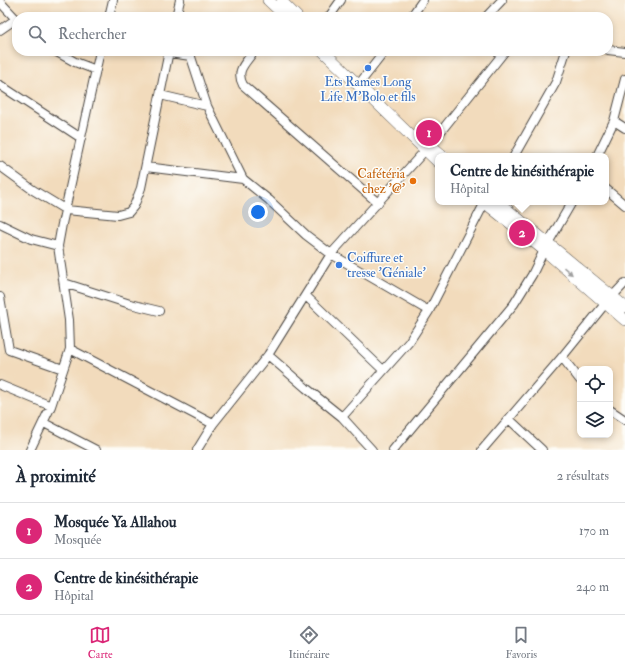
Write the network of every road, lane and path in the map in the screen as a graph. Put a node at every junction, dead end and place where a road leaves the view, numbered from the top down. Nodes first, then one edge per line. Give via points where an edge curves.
1 (113, 0) edge
2 (180, 0) edge
3 (268, 0) edge
4 (279, 0) edge
5 (341, 0) edge
6 (423, 0) edge
7 (502, 0) edge
8 (0, 2) edge
9 (109, 12) edge
10 (178, 12) edge
11 (278, 12) edge
12 (292, 12) edge
13 (333, 12) edge
14 (415, 12) edge
15 (491, 12) edge
16 (12, 15) edge
17 (12, 22) edge
18 (0, 30) edge
19 (613, 51) edge
20 (625, 52) edge
21 (64, 56) edge
22 (99, 56) edge
23 (168, 56) edge
24 (191, 56) edge
25 (251, 56) edge
26 (327, 56) edge
27 (338, 56) edge
28 (381, 56) edge
29 (501, 56) edge
30 (564, 56) edge
31 (96, 70) junction
32 (363, 79) junction
33 (625, 79) edge
34 (0, 85) edge
35 (160, 96) junction
36 (207, 106) junction
37 (614, 121) junction
38 (625, 128) edge
39 (81, 138) junction
40 (428, 148) junction
41 (437, 153) edge
42 (516, 153) edge
43 (598, 153) edge
44 (435, 158) edge
45 (0, 166) edge
46 (146, 167) junction
47 (242, 179) junction
48 (609, 191) edge
49 (378, 203) junction
50 (625, 204) edge
51 (483, 205) edge
52 (489, 205) edge
53 (501, 205) edge
54 (570, 205) edge
55 (66, 210) junction
56 (0, 224) edge
57 (58, 246) junction
58 (546, 247) junction
59 (332, 254) junction
60 (625, 283) edge
61 (64, 284) junction
62 (306, 296) junction
63 (0, 297) edge
64 (609, 300) junction
65 (625, 307) edge
66 (159, 311) dead end
67 (430, 311) junction
68 (625, 320) edge
69 (70, 350) junction
70 (268, 355) junction
71 (562, 357) junction
72 (62, 369) junction
73 (383, 370) junction
74 (577, 376) edge
75 (0, 385) edge
76 (51, 406) junction
77 (613, 412) edge
78 (342, 417) junction
79 (509, 419) junction
80 (625, 420) edge
81 (44, 423) junction
82 (213, 424) junction
83 (30, 450) edge
84 (96, 450) edge
85 (197, 450) edge
86 (372, 450) edge
87 (392, 450) edge
88 (482, 450) edge
89 (542, 450) edge

1 - 9 street
2 - 10 street
3 - 11 main road
4 - 12 main road
5 - 13 street
6 - 14 street
7 - 15 street
8 - 16 street
17 - 18 street
19 - 20 street
21 - 31 street
22 - 31 street
23 - 35 street
24 - 36 street
25 - 49 street via 239,73 243,85
26 - 40 main road
27 - 32 main road
28 - 32 street
29 - 40 street
30 - 42 street via 556,82
31 - 39 street
32 - 40 main road
33 - 37 street
34 - 39 street
35 - 36 street
35 - 46 street
36 - 47 street
37 - 38 street
37 - 43 street
39 - 55 street
40 - 41 main road
40 - 44 main road
40 - 49 street
45 - 55 street
46 - 47 street
46 - 55 street via 138,198 129,212 118,215
47 - 59 street via 306,235
48 - 50 street
49 - 59 street
51 - 67 street
52 - 58 main road
53 - 58 main road
54 - 58 street
55 - 57 street
56 - 57 street via 31,239
57 - 61 street
58 - 64 main road
58 - 87 street via 514,304
59 - 62 street
59 - 67 street
60 - 64 street
61 - 66 street
61 - 69 street
62 - 70 street
62 - 73 street
63 - 72 street via 9,350
64 - 65 main road
64 - 68 main road
64 - 71 street
67 - 73 street via 409,342
69 - 72 street
69 - 82 street
70 - 78 street
70 - 82 street
71 - 74 street
71 - 79 street
72 - 76 street
73 - 78 street
75 - 76 street
76 - 81 street
77 - 80 street
78 - 86 street
79 - 88 street
79 - 89 street
81 - 83 street
81 - 84 street
82 - 85 street

